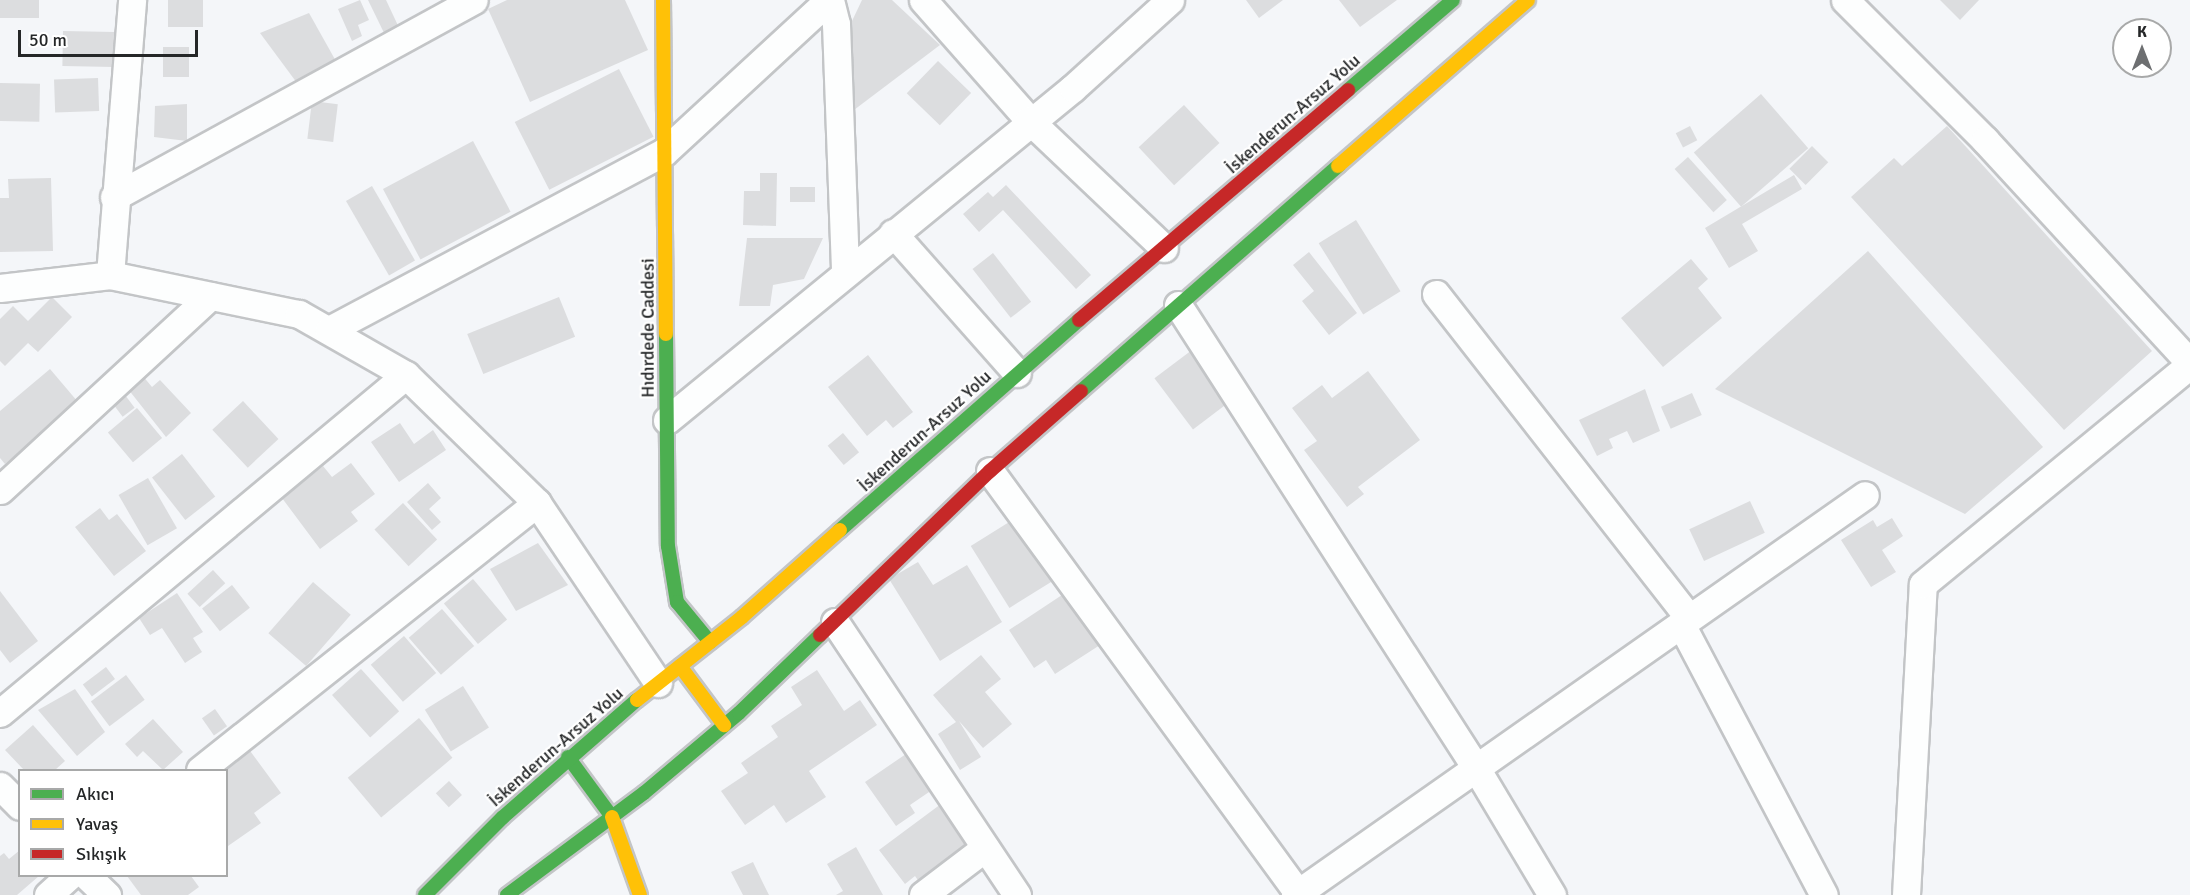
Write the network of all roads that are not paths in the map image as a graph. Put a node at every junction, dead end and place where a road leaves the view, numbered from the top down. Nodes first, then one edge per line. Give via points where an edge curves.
1 (132, 0) edge
2 (474, 0) edge
3 (663, 0) edge
4 (830, 0) edge
5 (923, 0) edge
6 (1170, 0) edge
7 (1454, 0) edge
8 (1528, 0) edge
9 (1845, 0) edge
10 (444, 8) edge
11 (1029, 120) junction
12 (664, 152) junction
13 (114, 197) junction
14 (893, 233) junction
15 (1164, 248) junction
16 (845, 273) junction
17 (111, 275) junction
18 (0, 288) edge
19 (1436, 294) dead end
20 (210, 297) junction
21 (1178, 305) junction
22 (328, 330) junction
23 (2189, 364) edge
24 (1017, 373) junction
25 (406, 375) junction
26 (667, 420) junction
27 (990, 471) junction
28 (0, 490) edge
29 (1865, 495) dead end
30 (537, 502) junction
31 (1685, 621) junction
32 (836, 622) junction
33 (710, 642) junction
34 (680, 666) junction
35 (658, 683) junction
36 (0, 713) edge
37 (724, 725) junction
38 (568, 757) junction
39 (1476, 768) junction
40 (203, 769) edge
41 (0, 786) edge
42 (18, 804) edge
43 (612, 817) junction
44 (985, 848) junction
45 (68, 877) edge
46 (88, 877) edge
47 (1297, 894) edge
48 (48, 895) edge
49 (107, 895) edge
50 (425, 895) edge
51 (507, 895) edge
52 (640, 895) edge
53 (923, 895) edge
54 (1017, 895) edge
55 (1552, 895) edge
56 (1824, 895) edge
57 (1906, 895) edge

1 - 13 street
2 - 10 street
3 - 12 main road, Hıdırdede Caddesi
4 - 12 street
4 - 16 street via 836,24
5 - 11 street
6 - 11 street via 1073,88
7 - 15 main road, İskenderun-Arsuz Yolu
8 - 21 main road
9 - 23 street via 1985,140
10 - 13 street
11 - 14 street
11 - 15 street
12 - 22 street
12 - 26 main road, Hıdırdede Caddesi
13 - 17 street
14 - 16 street
14 - 24 street
15 - 24 main road, İskenderun-Arsuz Yolu
16 - 26 street
17 - 18 street
17 - 20 street
19 - 31 street
20 - 22 street via 299,314
20 - 28 street
21 - 27 main road
21 - 39 street
22 - 25 street
23 - 57 street via 1923,584
24 - 33 main road, İskenderun-Arsuz Yolu
25 - 30 street
25 - 36 street
26 - 33 main road, Hıdırdede Caddesi via 668,546 677,602
27 - 32 main road
27 - 47 street
29 - 31 street
30 - 35 street
30 - 40 street
31 - 39 street
31 - 56 street
32 - 37 main road
32 - 44 street
33 - 34 main road, İskenderun-Arsuz Yolu
34 - 35 main road, İskenderun-Arsuz Yolu
34 - 37 main road
35 - 38 main road, İskenderun-Arsuz Yolu
37 - 43 main road
38 - 43 main road
38 - 50 main road, İskenderun-Arsuz Yolu
39 - 47 street
39 - 55 street
41 - 42 street
43 - 51 main road
43 - 52 main road
44 - 53 street
44 - 54 street
45 - 48 street
46 - 49 street

